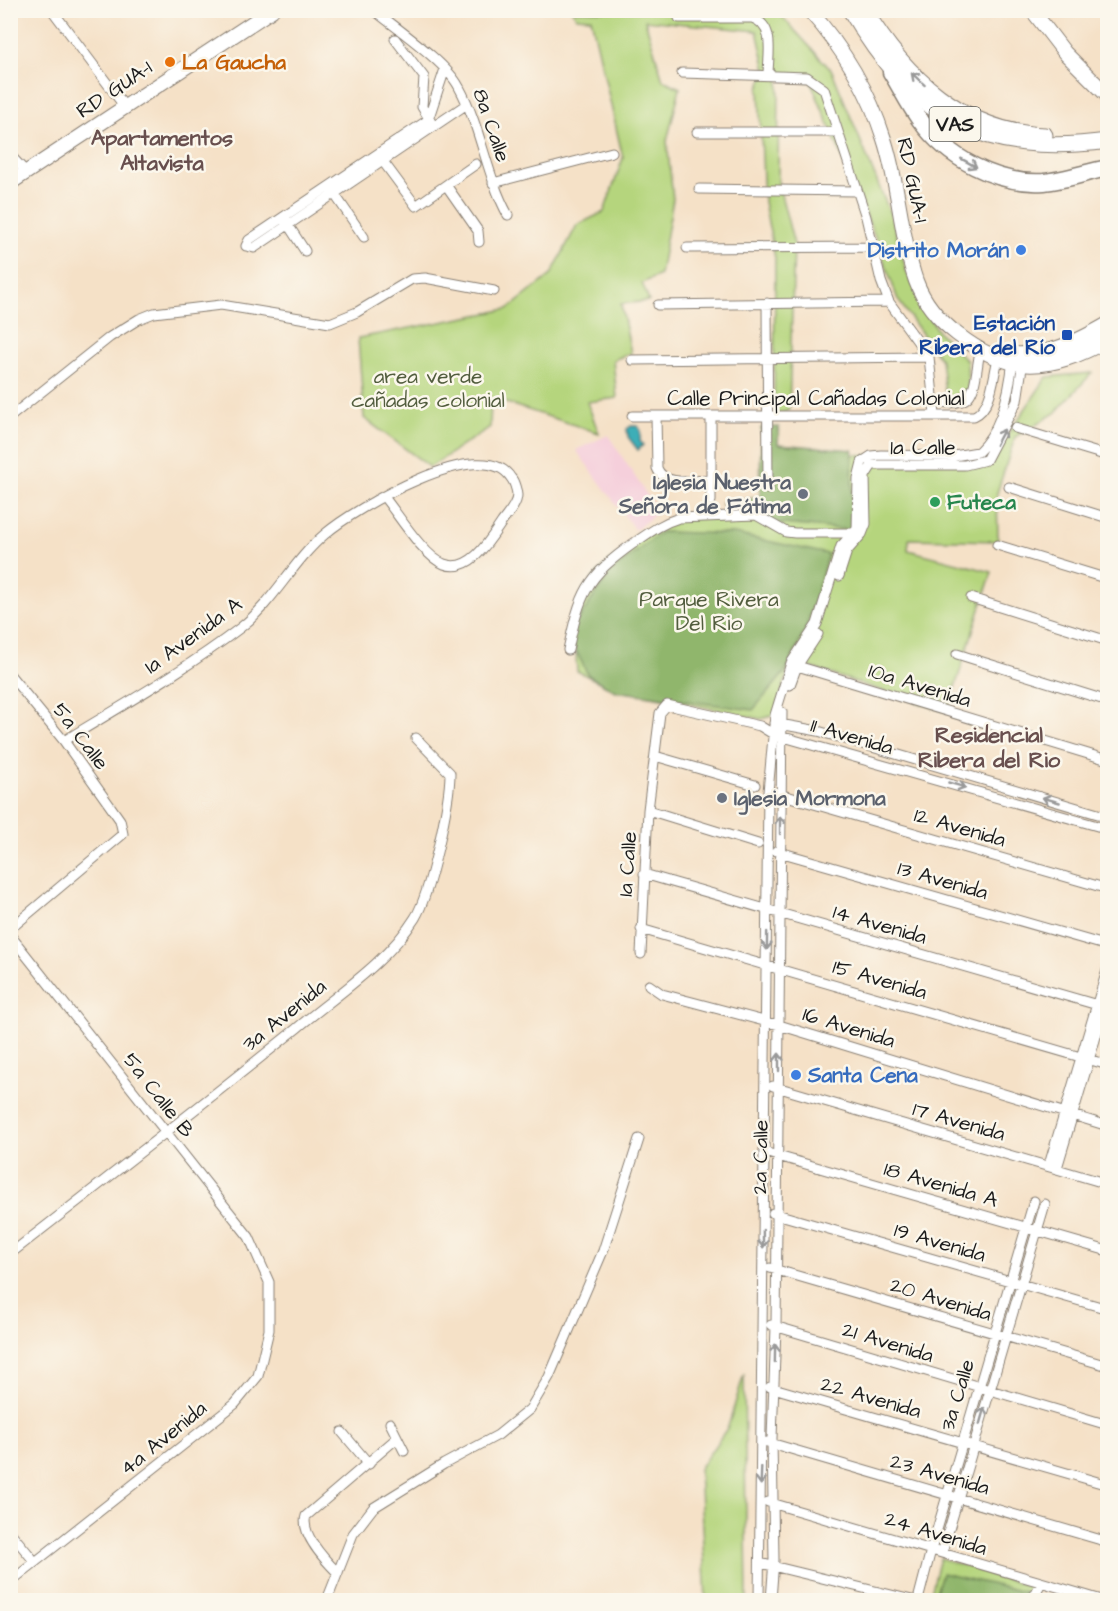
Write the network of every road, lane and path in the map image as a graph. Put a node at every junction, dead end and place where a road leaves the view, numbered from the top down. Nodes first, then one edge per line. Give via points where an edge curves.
1 (52, 10) edge
2 (272, 10) edge
3 (374, 10) edge
4 (809, 10) edge
5 (849, 10) edge
6 (865, 10) edge
7 (1032, 10) edge
8 (257, 15) edge
9 (679, 18) dead end
10 (395, 39) dead end
11 (445, 69) junction
12 (891, 72) junction
13 (682, 73) dead end
14 (768, 75) junction
15 (1107, 96) edge
16 (467, 104) junction
17 (125, 107) junction
18 (431, 122) junction
19 (1107, 131) edge
20 (697, 132) dead end
21 (837, 132) junction
22 (1107, 141) edge
23 (612, 152) dead end
24 (10, 155) edge
25 (379, 157) junction
26 (476, 164) dead end
27 (1107, 168) edge
28 (26, 172) junction
29 (10, 183) edge
30 (493, 183) junction
31 (446, 185) junction
32 (699, 189) dead end
33 (331, 190) junction
34 (857, 192) junction
35 (508, 215) dead end
36 (364, 237) dead end
37 (479, 242) dead end
38 (873, 247) junction
39 (687, 248) dead end
40 (305, 251) dead end
41 (494, 291) dead end
42 (890, 302) junction
43 (767, 303) junction
44 (658, 305) dead end
45 (1107, 324) edge
46 (1104, 344) edge
47 (980, 351) junction
48 (929, 357) junction
49 (769, 358) junction
50 (998, 359) junction
51 (1107, 359) edge
52 (632, 360) dead end
53 (1018, 360) junction
54 (933, 401) junction
55 (935, 415) junction
56 (632, 416) dead end
57 (656, 416) junction
58 (770, 416) junction
59 (10, 417) edge
60 (711, 417) junction
61 (1015, 428) dead end
62 (1107, 456) edge
63 (711, 480) junction
64 (1009, 487) dead end
65 (768, 489) dead end
66 (384, 497) junction
67 (711, 501) dead end
68 (1107, 518) edge
69 (858, 534) junction
70 (997, 545) dead end
71 (1107, 579) edge
72 (971, 598) dead end
73 (1107, 641) edge
74 (568, 650) dead end
75 (957, 654) dead end
76 (794, 665) junction
77 (10, 675) edge
78 (1107, 701) edge
79 (664, 706) joint
80 (778, 719) junction
81 (760, 726) junction
82 (776, 734) junction
83 (416, 738) dead end
84 (64, 741) junction
85 (655, 756) junction
86 (1107, 760) edge
87 (755, 785) dead end
88 (768, 792) junction
89 (780, 794) junction
90 (648, 810) junction
91 (1107, 817) edge
92 (1107, 829) edge
93 (758, 844) dead end
94 (768, 849) junction
95 (780, 852) junction
96 (644, 874) junction
97 (1107, 888) edge
98 (767, 911) junction
99 (781, 914) junction
100 (641, 928) junction
101 (10, 929) edge
102 (10, 936) edge
103 (1107, 946) edge
104 (641, 954) dead end
105 (766, 966) junction
106 (1107, 967) edge
107 (780, 969) junction
108 (649, 985) dead end
109 (1107, 996) edge
110 (1103, 1006) edge
111 (765, 1022) junction
112 (779, 1025) junction
113 (1085, 1058) junction
114 (1107, 1065) edge
115 (765, 1085) junction
116 (779, 1088) junction
117 (1069, 1113) junction
118 (1107, 1126) edge
119 (165, 1132) junction
120 (639, 1139) dead end
121 (764, 1152) junction
122 (778, 1155) junction
123 (1053, 1167) junction
124 (1107, 1184) edge
125 (1034, 1202) dead end
126 (1045, 1204) dead end
127 (763, 1210) junction
128 (776, 1214) junction
129 (1026, 1227) junction
130 (1036, 1230) junction
131 (1107, 1251) edge
132 (10, 1254) edge
133 (764, 1266) junction
134 (775, 1268) junction
135 (1010, 1281) junction
136 (269, 1282) joint
137 (1020, 1284) junction
138 (1107, 1309) edge
139 (762, 1323) junction
140 (776, 1327) junction
141 (995, 1334) junction
142 (1005, 1336) junction
143 (1107, 1366) edge
144 (762, 1385) junction
145 (774, 1388) junction
146 (978, 1388) junction
147 (989, 1391) junction
148 (390, 1423) dead end
149 (1107, 1425) edge
150 (342, 1431) dead end
151 (397, 1438) junction
152 (762, 1441) junction
153 (962, 1442) junction
154 (772, 1443) junction
155 (973, 1446) junction
156 (404, 1450) dead end
157 (369, 1464) junction
158 (1107, 1485) edge
159 (947, 1495) junction
160 (958, 1498) junction
161 (760, 1499) junction
162 (772, 1503) junction
163 (10, 1532) edge
164 (1107, 1542) edge
165 (931, 1550) junction
166 (942, 1553) junction
167 (35, 1562) junction
168 (760, 1563) junction
169 (774, 1566) junction
170 (338, 1573) junction
171 (10, 1582) edge
172 (1041, 1582) junction
173 (327, 1600) edge
174 (759, 1600) edge
175 (771, 1600) edge
176 (912, 1600) edge
177 (918, 1600) edge
178 (1032, 1600) edge
179 (1102, 1600) edge

1 - 17 street
2 - 8 main road, RD GUA-1
3 - 11 street, 8a Calle
4 - 47 main road, RD GUA-1 via 844,55 872,108 885,141 900,222 925,300 941,321
5 - 12 highway, VAS
19 -> 6 highway, VAS via 1031,135 965,114 937,97 906,68
7 - 15 main road via 1065,53
8 - 17 main road, RD GUA-1
9 - 14 street via 752,18 762,22 768,31
10 - 18 street via 424,77 422,107
11 - 16 street, 8a Calle via 459,85
11 - 18 street
12 - 22 highway, VAS via 927,105 961,128 980,135 1057,146
12 -> 27 highway via 920,120 941,144 981,169 1026,182 1046,182
13 - 14 street
14 - 21 street via 807,77 819,84 826,94
16 - 18 street
16 - 30 street, 8a Calle
17 - 28 main road, RD GUA-1
18 - 25 street
20 - 21 street
21 - 34 street
23 - 30 street
24 - 28 street
25 - 31 street via 414,206
25 - 33 street
26 - 31 street
28 - 29 main road, RD GUA-1
30 - 35 street, 8a Calle
31 - 37 street via 478,231
32 - 34 street
33 - 36 street
33 - 40 street via 285,221
34 - 38 street
38 - 39 street
38 - 42 street
41 - 59 street via 412,279 357,312 330,323 221,305 154,313 111,337
42 - 43 street
42 - 48 street
43 - 44 street
43 - 49 street
45 - 53 main road via 1063,347
46 - 51 street
46 - 53 main road via 1065,358
47 - 50 main road, RD GUA-1
47 - 53 main road
47 - 54 street, Calle Principal Cañadas Colonial via 970,397 952,405
48 - 49 street
48 - 54 street
49 - 52 street
49 - 58 street
50 - 53 main road, RD GUA-1
50 - 55 street, Calle Principal Cañadas Colonial via 982,411 974,416
53 - 69 street, 1a Calle via 1001,414 978,452 968,456 881,455 858,471
54 - 55 street
55 - 58 street, Calle Principal Cañadas Colonial
56 - 57 street, Calle Principal Cañadas Colonial
57 - 60 street, Calle Principal Cañadas Colonial
57 - 63 street via 657,468 661,476 668,480
58 - 60 street, Calle Principal Cañadas Colonial
58 - 65 street
60 - 63 street
61 - 62 street
63 - 67 street
64 - 68 street
66 - 66 street, 1a Avenida A via 431,556 451,565 471,560 483,550 518,494 502,468 470,463 420,479
66 - 84 street, 1a Avenida A via 325,534 242,627
69 - 74 street via 786,532 756,515 668,521 613,558 593,578 578,606
69 - 76 street, 1a Calle via 847,551 822,625
70 - 71 street
72 - 73 street
75 - 78 street
76 - 80 street, 1a Calle
76 - 86 street, 10a Avenida
77 - 84 street, 5a Calle
79 - 81 street, 11 Avenida via 670,704
79 - 85 street, 1a Calle
80 - 81 street, 11 Avenida
80 - 82 street, 2a Calle
91 -> 80 street, 11 Avenida
81 - 82 street, 11 Avenida
82 - 88 street, 2a Calle
82 - 89 street, 2a Calle
82 -> 92 street, 11 Avenida
83 - 119 street, 3a Avenida via 450,773 450,790 429,885 416,916 394,947
84 - 101 street, 5a Calle via 120,820 123,834
85 - 87 street
85 - 90 street, 1a Calle
88 - 89 street, 12 Avenida
88 - 94 street, 2a Calle
95 -> 89 street, 2a Calle
89 - 97 street, 12 Avenida
90 - 93 street
90 - 96 street, 1a Calle
94 - 95 street, 13 Avenida
94 - 98 street, 2a Calle
95 - 99 street, 2a Calle
95 - 103 street, 13 Avenida
96 - 98 street, 14 Avenida
96 - 100 street, 1a Calle
98 - 99 street, 14 Avenida
98 -> 105 street, 2a Calle
99 - 107 street, 2a Calle
99 - 110 street, 14 Avenida
100 - 104 street, 1a Calle
100 - 105 street, 15 Avenida
102 - 119 street, 5a Calle B
105 - 107 street, 15 Avenida
105 - 111 street, 2a Calle
106 - 110 street
107 - 112 street, 2a Calle
107 - 113 street, 15 Avenida
108 - 111 street, 16 Avenida via 662,994
109 - 110 street
110 - 113 street
111 - 112 street, 16 Avenida
111 - 115 street, 2a Calle
116 -> 112 street, 2a Calle
112 - 117 street, 16 Avenida
113 - 114 street, 15 Avenida
113 - 117 street
115 - 116 street, 17 Avenida
115 - 121 street, 2a Calle
116 - 122 street, 2a Calle
116 - 123 street, 17 Avenida
117 - 118 street, 16 Avenida
117 - 123 street
119 - 132 street, 3a Avenida
119 - 136 street, 5a Calle B via 249,1237
120 - 170 street via 603,1251 549,1377 530,1409 498,1435 373,1508 353,1534
121 - 122 street, 18 Avenida A
121 - 127 street, 2a Calle
122 - 128 street, 2a Calle
122 - 129 street, 18 Avenida A
123 - 124 street, 17 Avenida
125 - 129 street, 3a Calle
126 - 130 street, 3a Calle
127 - 128 street, 19 Avenida
127 -> 133 street, 2a Calle
128 - 134 street, 2a Calle
128 - 135 street, 19 Avenida
129 - 130 street, 18 Avenida A
129 - 135 street, 3a Calle
130 - 131 street, 18 Avenida A
130 - 137 street, 3a Calle
133 - 134 street, 20 Avenida
133 - 139 street, 2a Calle
134 - 140 street, 2a Calle
134 - 141 street, 20 Avenida
135 - 137 street, 19 Avenida
135 - 141 street, 3a Calle
136 - 167 street, 4a Avenida via 266,1352 258,1376 235,1404
137 - 138 street, 19 Avenida
137 - 142 street, 3a Calle
139 - 140 street, 21 Avenida
139 - 144 street, 2a Calle
145 -> 140 street, 2a Calle
140 - 146 street, 21 Avenida
141 - 142 street, 20 Avenida
141 - 146 street, 3a Calle
142 - 143 street, 20 Avenida
142 - 147 street, 3a Calle
144 - 145 street, 22 Avenida
144 - 152 street, 2a Calle
145 - 153 street, 22 Avenida
145 - 154 street, 2a Calle
146 - 147 street, 21 Avenida
146 - 153 street, 3a Calle
147 - 149 street, 21 Avenida
155 -> 147 street, 3a Calle
148 - 151 street
150 - 157 street
151 - 156 street
151 - 157 street
152 - 154 street, 23 Avenida
152 -> 161 street, 2a Calle
153 - 155 street, 22 Avenida
153 - 159 street, 3a Calle
154 - 159 street, 23 Avenida
154 - 162 street, 2a Calle
155 - 158 street, 22 Avenida
155 - 160 street, 3a Calle
157 - 170 street via 311,1510 304,1523
159 - 160 street, 23 Avenida
159 - 165 street, 3a Calle
160 - 164 street, 23 Avenida
160 - 166 street, 3a Calle
161 - 162 street, 24 Avenida
161 - 168 street, 2a Calle
162 - 165 street, 24 Avenida
162 - 169 street, 2a Calle
163 - 167 street
165 - 166 street, 24 Avenida
165 - 177 street, 3a Calle
166 - 172 street, 24 Avenida
167 - 171 street, 4a Avenida
168 - 169 street
168 - 174 street, 2a Calle
169 - 175 street, 2a Calle
169 - 176 street
170 - 173 street
172 - 178 street
172 - 179 street, 24 Avenida

